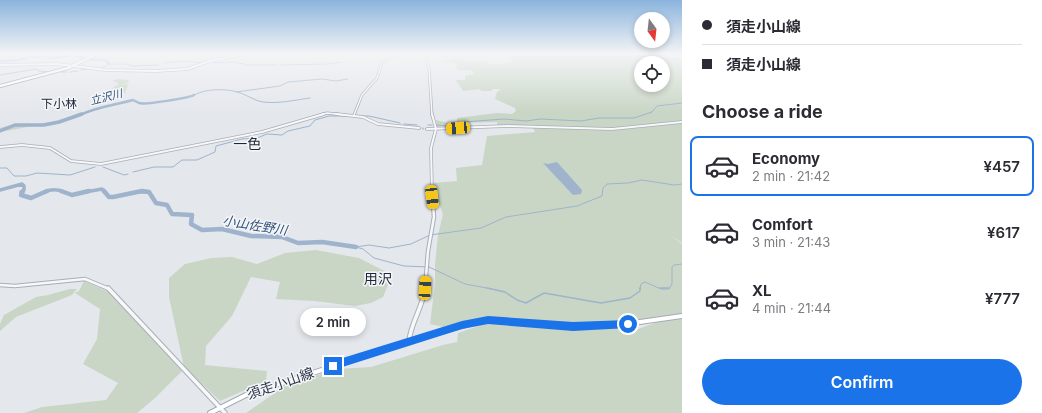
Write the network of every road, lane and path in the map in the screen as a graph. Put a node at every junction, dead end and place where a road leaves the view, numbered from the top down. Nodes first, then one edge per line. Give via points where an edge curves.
1 (46, 73) edge
2 (379, 73) edge
3 (429, 73) edge
4 (0, 85) edge
5 (354, 116) junction
6 (682, 122) edge
7 (419, 128) tunnel mouth
8 (427, 129) tunnel mouth
9 (436, 129) junction
10 (0, 147) edge
11 (0, 285) edge
12 (682, 316) edge
13 (409, 341) junction
14 (220, 408) junction
15 (210, 413) edge
16 (225, 413) edge

1 - 4 highway
2 - 5 street via 362,94
3 - 9 street via 433,121
5 - 7 street via 361,116 378,124
5 - 10 street via 327,113 262,132 101,164 71,161 50,148 22,145
6 - 9 street via 612,128 500,126
8 - 9 street
9 - 13 street via 431,145 434,217 424,299 411,328
11 - 14 street via 15,286 86,279 108,288
12 - 13 main road, 須走小山線 via 619,325 573,326 488,320
13 - 14 main road, 須走小山線 via 263,388
14 - 15 main road, 須走小山線
14 - 16 street

